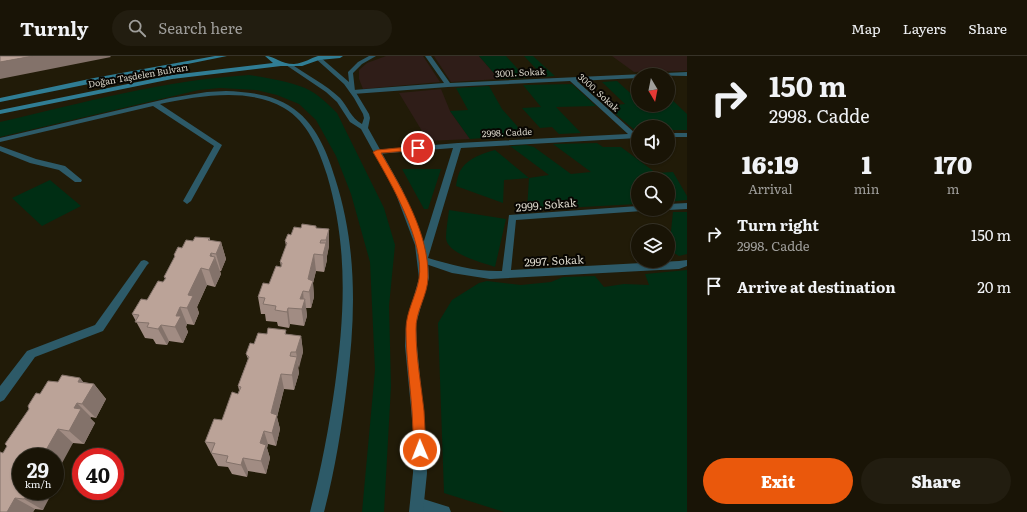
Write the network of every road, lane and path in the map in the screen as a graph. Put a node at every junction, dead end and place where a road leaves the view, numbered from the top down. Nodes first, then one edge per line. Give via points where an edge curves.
1 (224, 56) edge
2 (268, 56) edge
3 (340, 56) edge
4 (373, 56) edge
5 (428, 56) edge
6 (319, 57) edge
7 (281, 64) junction
8 (289, 65) junction
9 (687, 74) edge
10 (571, 78) junction
11 (448, 85) junction
12 (353, 92) junction
13 (0, 100) edge
14 (155, 104) junction
15 (0, 112) edge
16 (364, 128) junction
17 (631, 132) edge
18 (675, 135) edge
19 (687, 135) edge
20 (631, 136) edge
21 (0, 140) edge
22 (458, 145) junction
23 (0, 148) edge
24 (377, 152) junction
25 (78, 180) dead end
26 (187, 201) dead end
27 (687, 206) edge
28 (675, 207) edge
29 (631, 210) edge
30 (423, 260) junction
31 (144, 263) dead end
32 (687, 263) edge
33 (506, 275) junction
34 (0, 396) edge
35 (417, 508) edge
36 (317, 512) edge
37 (444, 512) edge

1 - 13 main road, Doğan Taşdelen Bulvarı
2 - 7 main road, Doğan Taşdelen Bulvarı via 272,61
3 - 6 main road, Doğan Taşdelen Bulvarı
4 - 12 street via 360,63 350,74
5 - 11 street
6 - 8 main road, Doğan Taşdelen Bulvarı via 306,64
6 - 12 street
7 - 8 main road, Doğan Taşdelen Bulvarı
7 - 15 main road, Doğan Taşdelen Bulvarı via 172,77
8 - 16 street via 328,91 342,104 352,120
9 - 10 street, 3001. Sokak
10 - 11 street, 3001. Sokak
10 - 17 street, 3000. Sokak
11 - 12 street, 3001. Sokak
12 - 16 street via 366,114
14 - 21 street
14 - 26 street via 218,145
14 - 36 street via 221,93 252,95 276,101 291,108 303,118 325,159 343,224 350,307 334,434 326,481
16 - 24 street
18 - 19 street
20 - 22 street, 2998. Cadde
22 - 24 street, 2998. Cadde
22 - 30 street
23 - 25 street via 33,161 62,168
24 - 30 street via 410,215
27 - 28 street
29 - 33 street, 2999. Sokak via 512,217
30 - 33 street, 2997. Sokak via 474,273
30 - 35 street via 424,278 411,324 420,439
31 - 34 street via 99,328 31,354
32 - 33 street, 2997. Sokak
35 - 37 street

